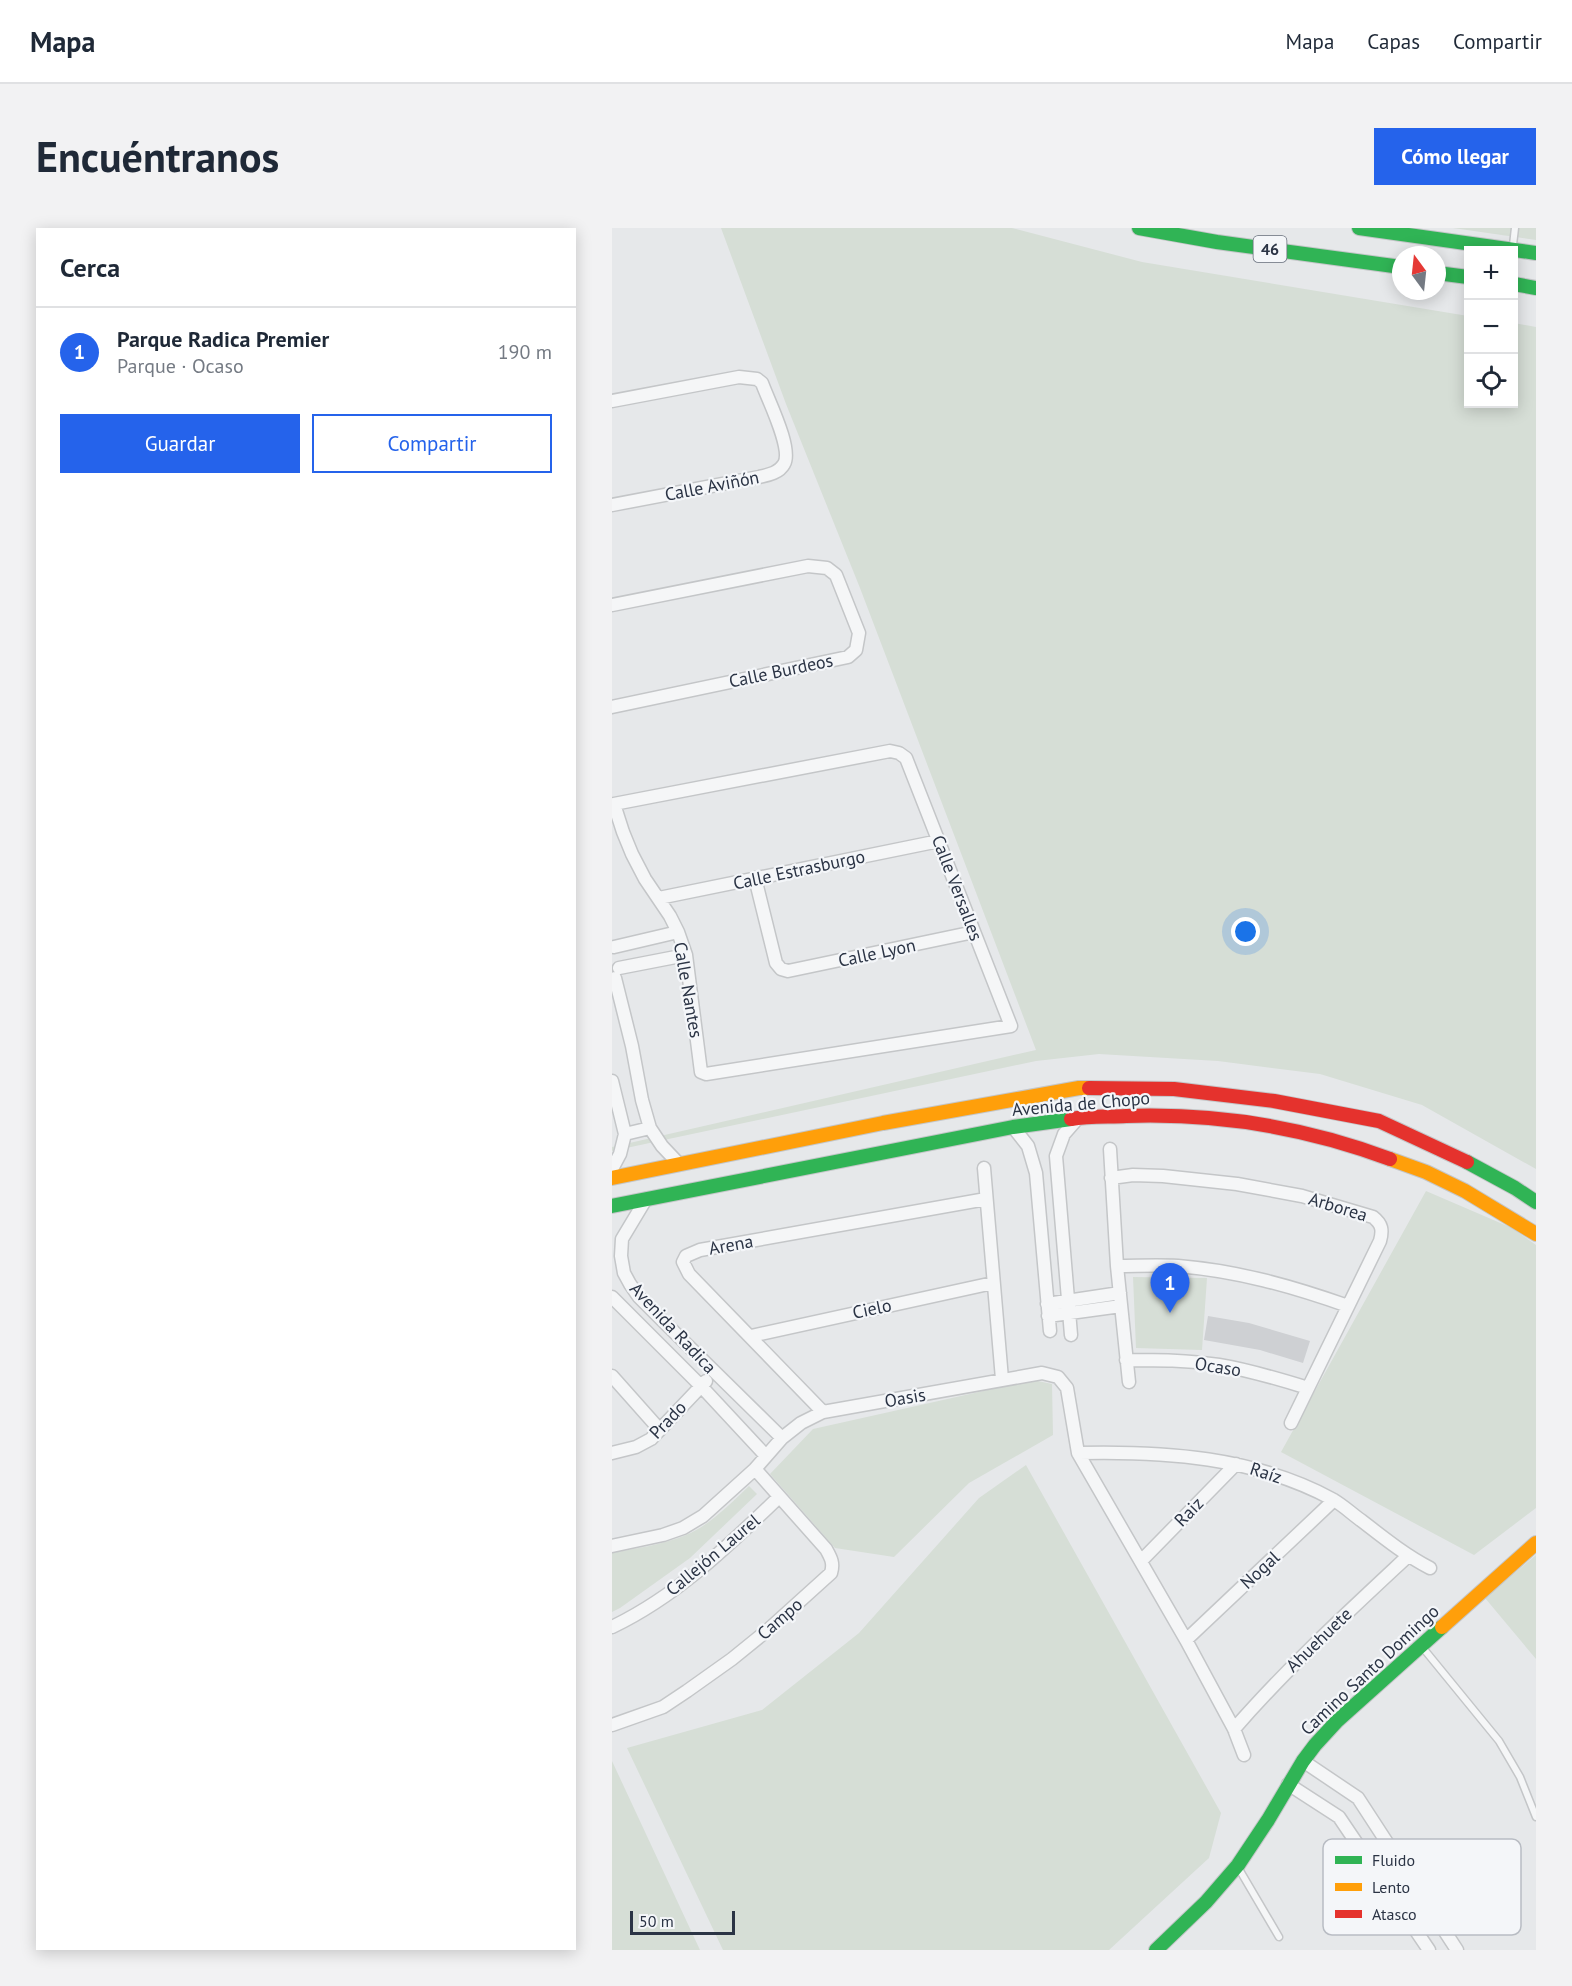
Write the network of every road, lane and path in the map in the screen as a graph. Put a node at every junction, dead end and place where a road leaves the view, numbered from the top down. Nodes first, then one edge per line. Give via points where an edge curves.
1 (1139, 228) edge
2 (1359, 228) edge
3 (1515, 228) edge
4 (1375, 229) edge
5 (1491, 246) edge
6 (1512, 246) edge
7 (1518, 250) edge
8 (1536, 253) edge
9 (1392, 266) edge
10 (1446, 274) edge
11 (1464, 276) edge
12 (1518, 285) edge
13 (1536, 288) edge
14 (612, 401) edge
15 (612, 505) edge
16 (612, 605) edge
17 (612, 707) edge
18 (613, 805) edge
19 (939, 841) junction
20 (755, 878) junction
21 (659, 898) junction
22 (678, 932) junction
23 (974, 932) junction
24 (613, 946) edge
25 (686, 955) junction
26 (615, 976) edge
27 (712, 1075) joint
28 (612, 1081) edge
29 (1078, 1118) junction
30 (1013, 1126) junction
31 (650, 1128) junction
32 (625, 1134) junction
33 (885, 1137) junction
34 (1110, 1149) dead end
35 (679, 1164) junction
36 (612, 1168) edge
37 (984, 1168) dead end
38 (612, 1178) edge
39 (1112, 1178) junction
40 (646, 1199) junction
41 (986, 1199) junction
42 (1536, 1202) edge
43 (612, 1206) edge
44 (1536, 1234) edge
45 (1117, 1266) junction
46 (993, 1283) junction
47 (612, 1297) edge
48 (1121, 1300) junction
49 (1348, 1306) junction
50 (1069, 1307) junction
51 (1048, 1310) junction
52 (1050, 1331) dead end
53 (1071, 1335) dead end
54 (751, 1336) junction
55 (1126, 1360) junction
56 (714, 1372) junction
57 (612, 1376) edge
58 (1002, 1379) junction
59 (1129, 1382) dead end
60 (701, 1386) junction
61 (1308, 1388) junction
62 (823, 1412) junction
63 (1291, 1423) dead end
64 (660, 1430) junction
65 (782, 1438) junction
66 (612, 1453) edge
67 (1078, 1453) junction
68 (766, 1456) junction
69 (1236, 1464) junction
70 (756, 1469) junction
71 (779, 1497) junction
72 (1334, 1500) junction
73 (1536, 1543) edge
74 (612, 1546) edge
75 (1408, 1556) junction
76 (1141, 1561) junction
77 (1430, 1568) dead end
78 (612, 1627) edge
79 (1186, 1640) junction
80 (1420, 1646) junction
81 (612, 1725) edge
82 (1234, 1729) junction
83 (1244, 1755) dead end
84 (1303, 1761) junction
85 (1288, 1784) junction
86 (1536, 1817) edge
87 (1354, 1839) edge
88 (1385, 1839) edge
89 (1238, 1865) junction
90 (1419, 1935) edge
91 (1447, 1935) edge
92 (1279, 1937) dead end
93 (1156, 1950) edge
94 (1429, 1950) edge
95 (1457, 1950) edge

1 - 9 street, 46
2 - 4 street
3 - 6 lane
4 - 5 street
7 - 8 street
10 - 11 street
12 - 13 street
14 - 15 street, Calle Aviñón via 739,377 758,379 787,457 775,473
16 - 17 street, Calle Burdeos via 818,566 836,575 859,633 856,650 848,657
18 - 19 street, Calle Versalles via 890,751 906,758
18 - 21 street, Calle Nantes via 632,854
19 - 20 street, Calle Estrasburgo
19 - 23 street, Calle Versalles
20 - 21 street, Calle Estrasburgo
20 - 23 street, Calle Lyon via 776,963 788,971
21 - 22 street, Calle Nantes
22 - 24 street
22 - 25 street, Calle Nantes
23 - 27 street, Calle Versalles via 1011,1026
24 - 26 street via 619,957
25 - 26 street
25 - 27 street, Calle Nantes via 701,1072
26 - 31 street
28 - 32 street
29 - 30 street, Avenida de Chopo
29 - 44 street, Avenida de Chopo via 1165,1114 1249,1122 1321,1136 1426,1172
29 - 50 street via 1064,1134 1056,1156
30 - 33 street, Avenida de Chopo
30 - 51 street via 1028,1146 1036,1173
31 - 32 street
31 - 35 street
32 - 36 street
33 - 35 street, Avenida de Chopo
33 - 40 street, Avenida de Chopo
33 - 42 street, Avenida de Chopo via 1079,1088 1174,1089 1274,1101 1379,1121 1473,1165
34 - 39 street
35 - 38 street, Avenida de Chopo
37 - 41 street
39 - 45 street
39 - 49 street, Arborea via 1164,1176 1237,1184 1302,1196 1373,1217 1382,1227 1380,1241
40 - 43 street, Avenida de Chopo
40 - 56 street, Avenida Radica via 622,1239 624,1273 639,1297
41 - 46 street
41 - 54 street, Arena via 700,1250 686,1256 686,1269
45 - 48 street
45 - 49 street via 1176,1266 1235,1273 1292,1286
46 - 54 street, Cielo
46 - 58 street
47 - 60 street, Avenida Radica
48 - 50 street
48 - 55 street
49 - 61 street, Arborea
50 - 51 street
50 - 53 street
51 - 52 street
54 - 62 street, Arena
55 - 59 street
55 - 61 street, Ocaso via 1218,1365
56 - 60 street, Prado
56 - 65 street, Avenida Radica
57 - 64 street
58 - 62 street, Oasis
58 - 67 street, Oasis via 1042,1373 1058,1377 1070,1397
60 - 64 street, Prado
60 - 68 street, Avenida Radica
61 - 63 street, Arborea
62 - 65 street, Oasis
64 - 66 street, Prado via 645,1443
65 - 68 street, Oasis
67 - 69 street, Raíz via 1175,1454
67 - 76 street
68 - 70 street, Oasis
69 - 72 street, Raíz
69 - 76 street, Raiz
70 - 71 street, Campo
70 - 74 street, Oasis via 721,1502 683,1528
71 - 78 street, Callejón Laurel via 698,1572
71 - 81 street, Campo via 826,1549 832,1560 831,1573 769,1629 687,1691 663,1707
72 - 75 street, Raíz
72 - 79 street, Nogal
73 - 80 street, Camino Santo Domingo
75 - 77 street, Raíz
75 - 82 street, Ahuehuete via 1271,1687
76 - 79 street
79 - 82 street
80 - 84 street, Camino Santo Domingo via 1337,1721
80 - 86 lane via 1499,1741
82 - 83 street
84 - 85 street, Camino Santo Domingo
84 - 88 street via 1358,1798
85 - 87 street via 1339,1817
85 - 89 street, Camino Santo Domingo
89 - 92 lane
89 - 93 street, Camino Santo Domingo
90 - 94 street
91 - 95 street

